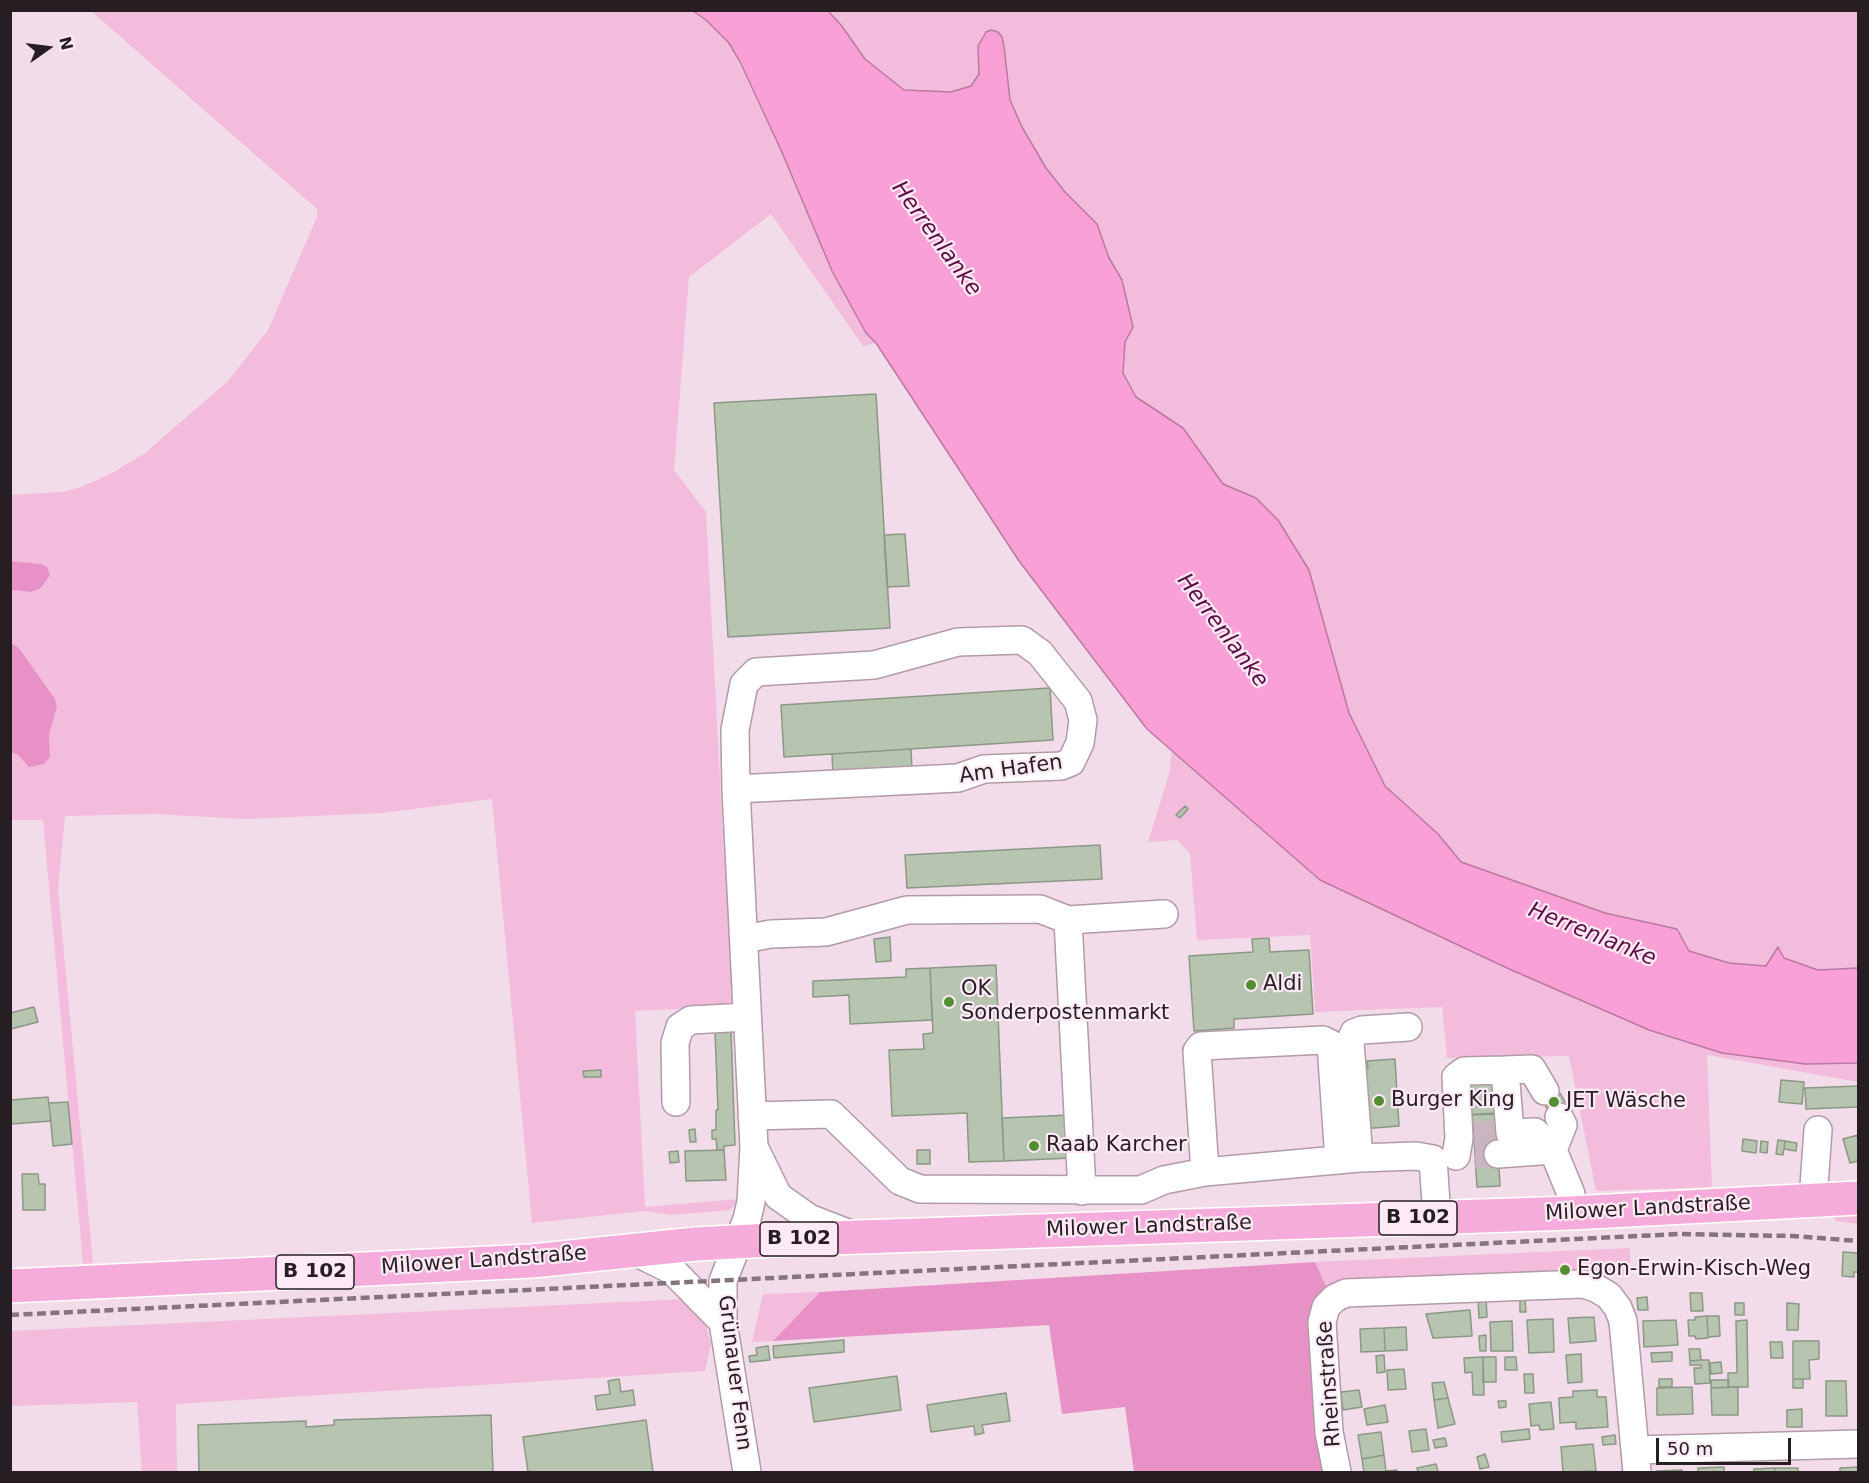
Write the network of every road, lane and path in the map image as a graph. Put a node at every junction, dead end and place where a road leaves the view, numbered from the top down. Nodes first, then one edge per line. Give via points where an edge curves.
1 (736, 789) junction
2 (1164, 914) dead end
3 (1068, 920) junction
4 (758, 937) junction
5 (747, 1017) junction
6 (1408, 1027) dead end
7 (1505, 1070) junction
8 (1545, 1091) dead end
9 (676, 1102) dead end
10 (752, 1116) junction
11 (1559, 1117) dead end
12 (1818, 1130) dead end
13 (1475, 1145) junction
14 (753, 1147) junction
15 (1553, 1150) junction
16 (1349, 1159) junction
17 (1206, 1172) junction
18 (1082, 1191) junction
19 (1858, 1198) edge
20 (1813, 1200) junction
21 (1571, 1213) junction
22 (1437, 1218) junction
23 (860, 1238) junction
24 (738, 1241) junction
25 (633, 1251) junction
26 (10, 1286) edge
27 (723, 1322) junction
28 (1858, 1444) edge
29 (1636, 1461) edge
30 (747, 1473) edge
31 (1337, 1473) edge

1 - 1 street, Am Hafen via 735,730 744,684 756,672 874,665 958,642 1022,640 1040,653 1078,701 1083,720 1080,743 1071,762 1061,766 984,769 958,778
1 - 4 street, Am Hafen
2 - 3 street
3 - 4 street via 1040,909 907,910 826,932
3 - 18 street
4 - 5 street, Am Hafen
5 - 9 street via 691,1020 680,1027 675,1043
5 - 10 street, Am Hafen
6 - 16 street via 1354,1033 1350,1042
7 - 8 street via 1532,1069
7 - 13 street
7 - 13 street via 1464,1071 1456,1077
10 - 14 street, Am Hafen
10 - 18 street, Milower Landstraße via 831,1114 900,1181 920,1189
11 - 15 street via 1563,1125
12 - 20 street
13 - 15 street, Milower Landstraße
13 - 16 street, Milower Landstraße
13 - 22 street
14 - 23 street, Milower Landstraße via 778,1197 809,1218
14 - 24 street, Am Hafen via 751,1202
15 - 21 street via 1570,1194
16 - 17 street, Milower Landstraße
16 - 17 street via 1331,1044 1323,1040 1201,1046 1197,1051
17 - 18 street, Milower Landstraße via 1164,1180 1141,1190
19 - 20 main road, Milower Landstraße / B 102
20 - 21 main road, Milower Landstraße / B 102
21 - 22 main road, Milower Landstraße / B 102
22 - 23 main road, Milower Landstraße / B 102
23 - 24 main road, Milower Landstraße / B 102
24 - 25 main road, Milower Landstraße / B 102
24 - 27 street, Grünauer Fenn via 723,1281
25 - 26 main road, Milower Landstraße / B 102 via 532,1261
25 - 27 street via 672,1269
27 - 30 street, Grünauer Fenn
28 - 29 street
29 - 31 street, Rheinstraße via 1623,1320 1609,1296 1596,1288 1583,1284 1346,1293 1326,1307 1322,1323 1329,1432

